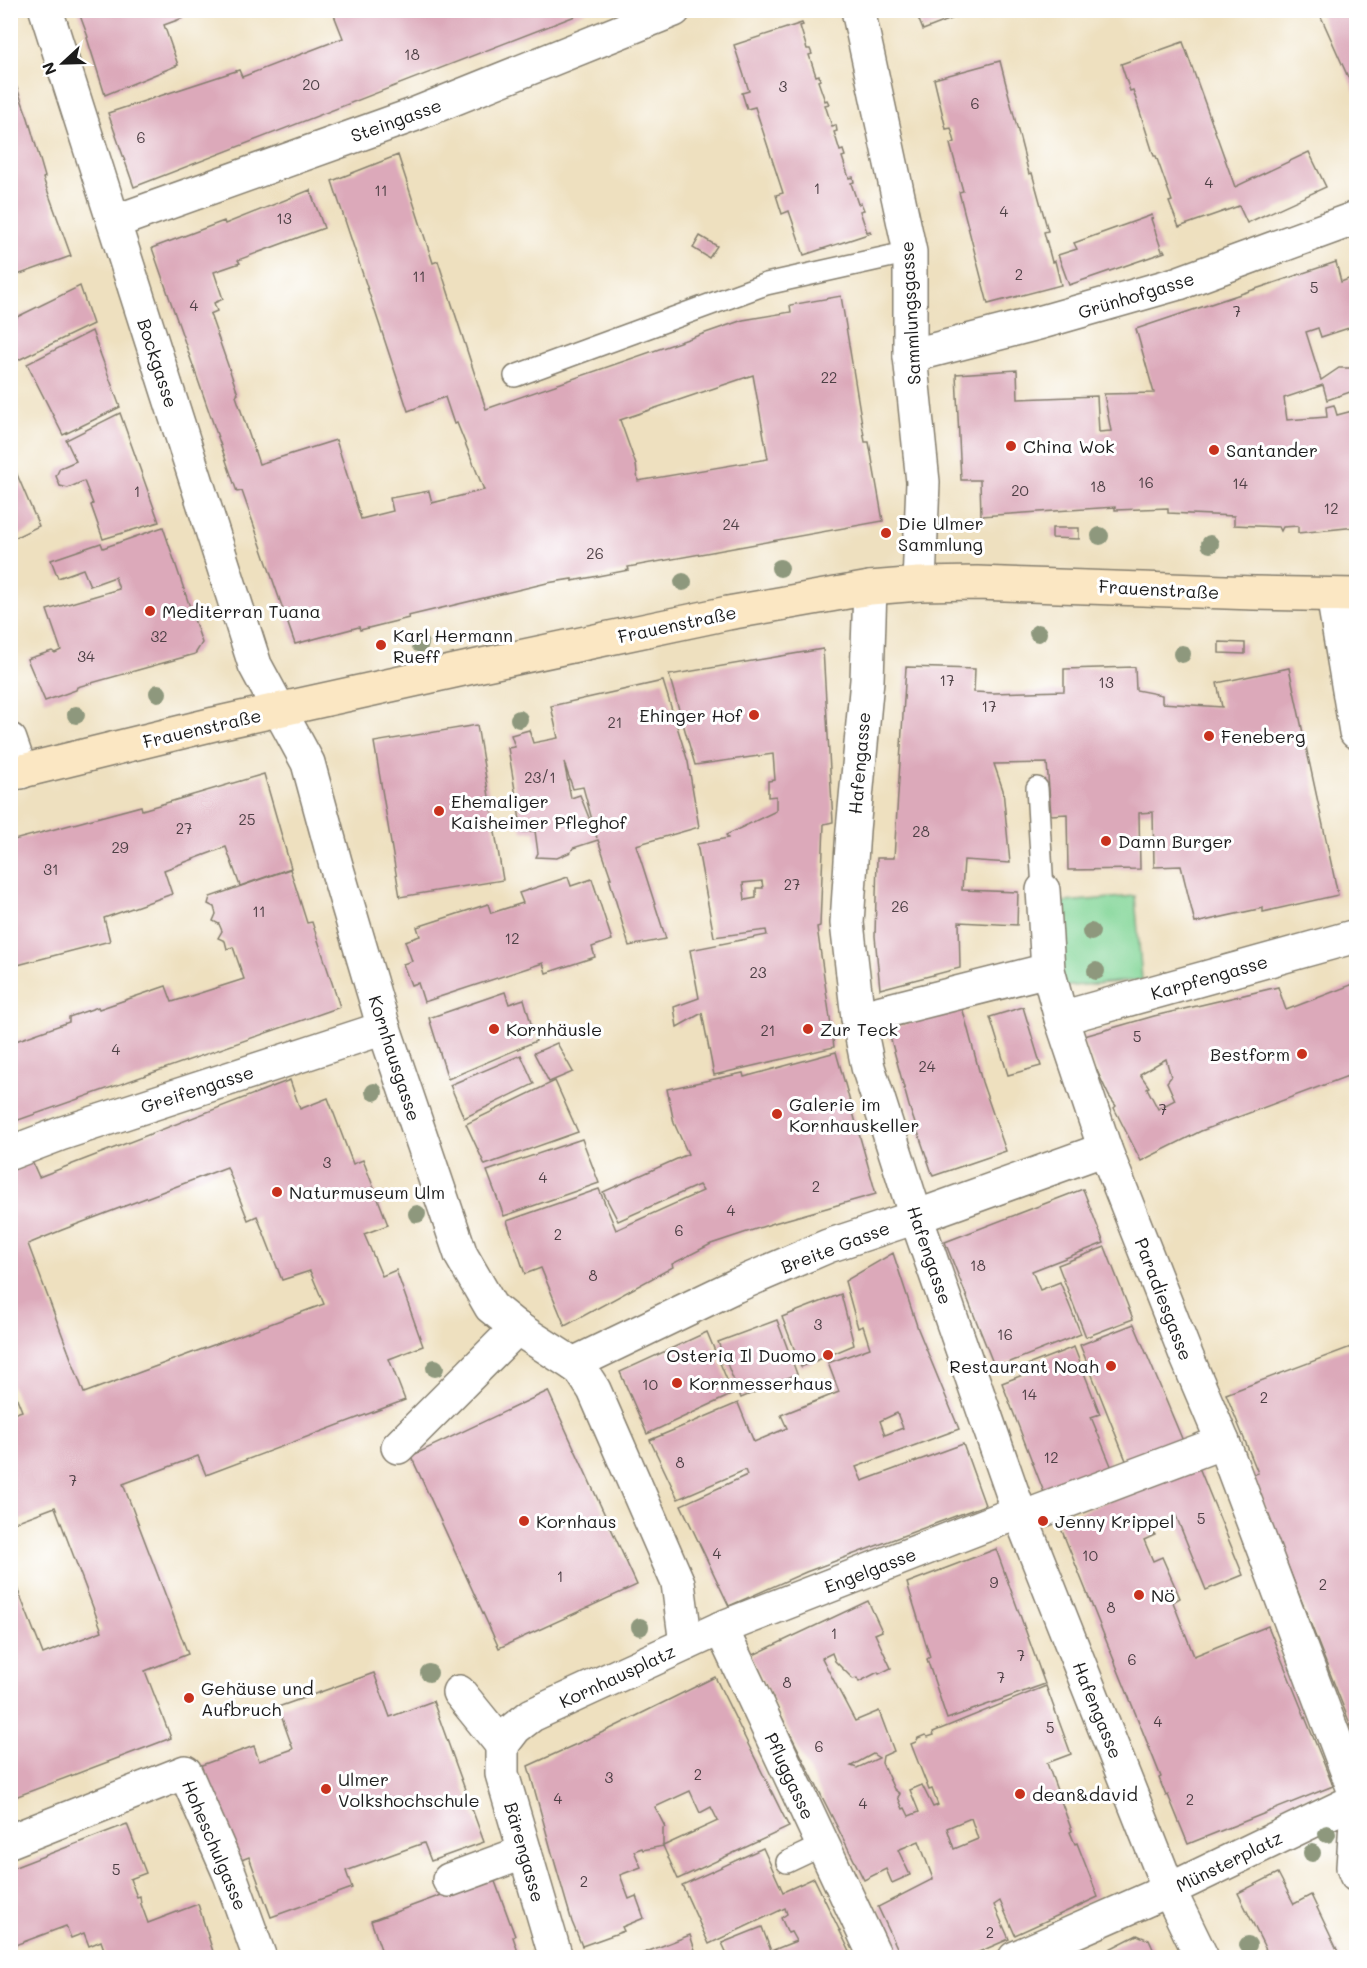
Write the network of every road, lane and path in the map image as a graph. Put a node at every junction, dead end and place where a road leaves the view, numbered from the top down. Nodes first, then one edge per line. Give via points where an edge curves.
1 (46, 10) edge
2 (674, 10) edge
3 (858, 10) edge
4 (1356, 218) edge
5 (114, 222) junction
6 (910, 252) junction
7 (910, 356) junction
8 (515, 376) dead end
9 (919, 584) junction
10 (870, 588) junction
11 (1345, 595) edge
12 (280, 710) junction
13 (1356, 732) edge
14 (10, 740) edge
15 (16, 773) edge
16 (1037, 788) dead end
17 (1043, 890) joint
18 (1356, 936) edge
19 (1048, 970) junction
20 (1061, 1017) junction
21 (858, 1018) junction
22 (384, 1028) junction
23 (1106, 1149) junction
24 (10, 1153) edge
25 (916, 1217) junction
26 (518, 1328) junction
27 (573, 1364) junction
28 (1223, 1442) junction
29 (398, 1447) dead end
30 (1021, 1515) junction
31 (721, 1628) junction
32 (686, 1644) junction
33 (459, 1692) dead end
34 (502, 1745) junction
35 (1356, 1795) edge
36 (1356, 1800) edge
37 (1356, 1821) edge
38 (10, 1840) edge
39 (823, 1845) junction
40 (525, 1852) junction
41 (787, 1862) dead end
42 (1356, 1875) edge
43 (449, 1880) dead end
44 (1169, 1890) junction
45 (260, 1958) edge
46 (556, 1958) edge
47 (876, 1958) edge
48 (1015, 1958) edge
49 (1202, 1958) edge

1 - 5 street, Bockgasse
2 - 5 street, Steingasse via 413,115
3 - 6 street, Sammlungsgasse
4 - 7 street, Grünhofgasse via 1179,283
5 - 12 street, Bockgasse via 255,665
6 - 7 street, Sammlungsgasse
6 - 8 lane via 766,284
7 - 9 street, Sammlungsgasse via 923,482
9 - 10 street, Frauenstraße
9 - 11 street, Frauenstraße
10 - 12 street, Frauenstraße via 728,613
10 - 21 street, Hafengasse via 867,680 847,923
11 - 13 street
12 - 15 street, Frauenstraße
12 - 22 street, Kornhausgasse via 309,763
14 - 15 street
16 - 17 lane, Paradiesgasse
17 - 19 street, Paradiesgasse
18 - 20 street, Karpfengasse
19 - 20 street, Paradiesgasse
19 - 21 street
20 - 23 street, Paradiesgasse
21 - 25 street, Hafengasse via 868,1067
22 - 24 street, Greifengasse
22 - 26 street, Kornhausgasse via 461,1255 491,1306
23 - 25 street, Breite Gasse
23 - 28 street, Paradiesgasse
25 - 27 street, Breite Gasse via 817,1251 735,1286
25 - 30 street, Hafengasse
26 - 27 street, Kornhausgasse
26 - 29 street
27 - 32 street, Kornhausplatz via 594,1390 678,1583
28 - 30 street, Engelgasse
28 - 35 street, Paradiesgasse
30 - 31 street, Engelgasse
30 - 44 street, Hafengasse
31 - 32 street
31 - 39 street, Pfluggasse
32 - 34 street, Kornhausplatz via 532,1716 515,1728
33 - 34 street
34 - 40 street, Bärengasse via 502,1774
36 - 44 street, Münsterplatz
37 - 42 street
38 - 45 street, Hoheschulgasse via 185,1772 230,1875
39 - 41 lane
39 - 47 street, Pfluggasse
40 - 43 street
40 - 46 street, Bärengasse
44 - 48 street
44 - 49 street, Münsterplatz

